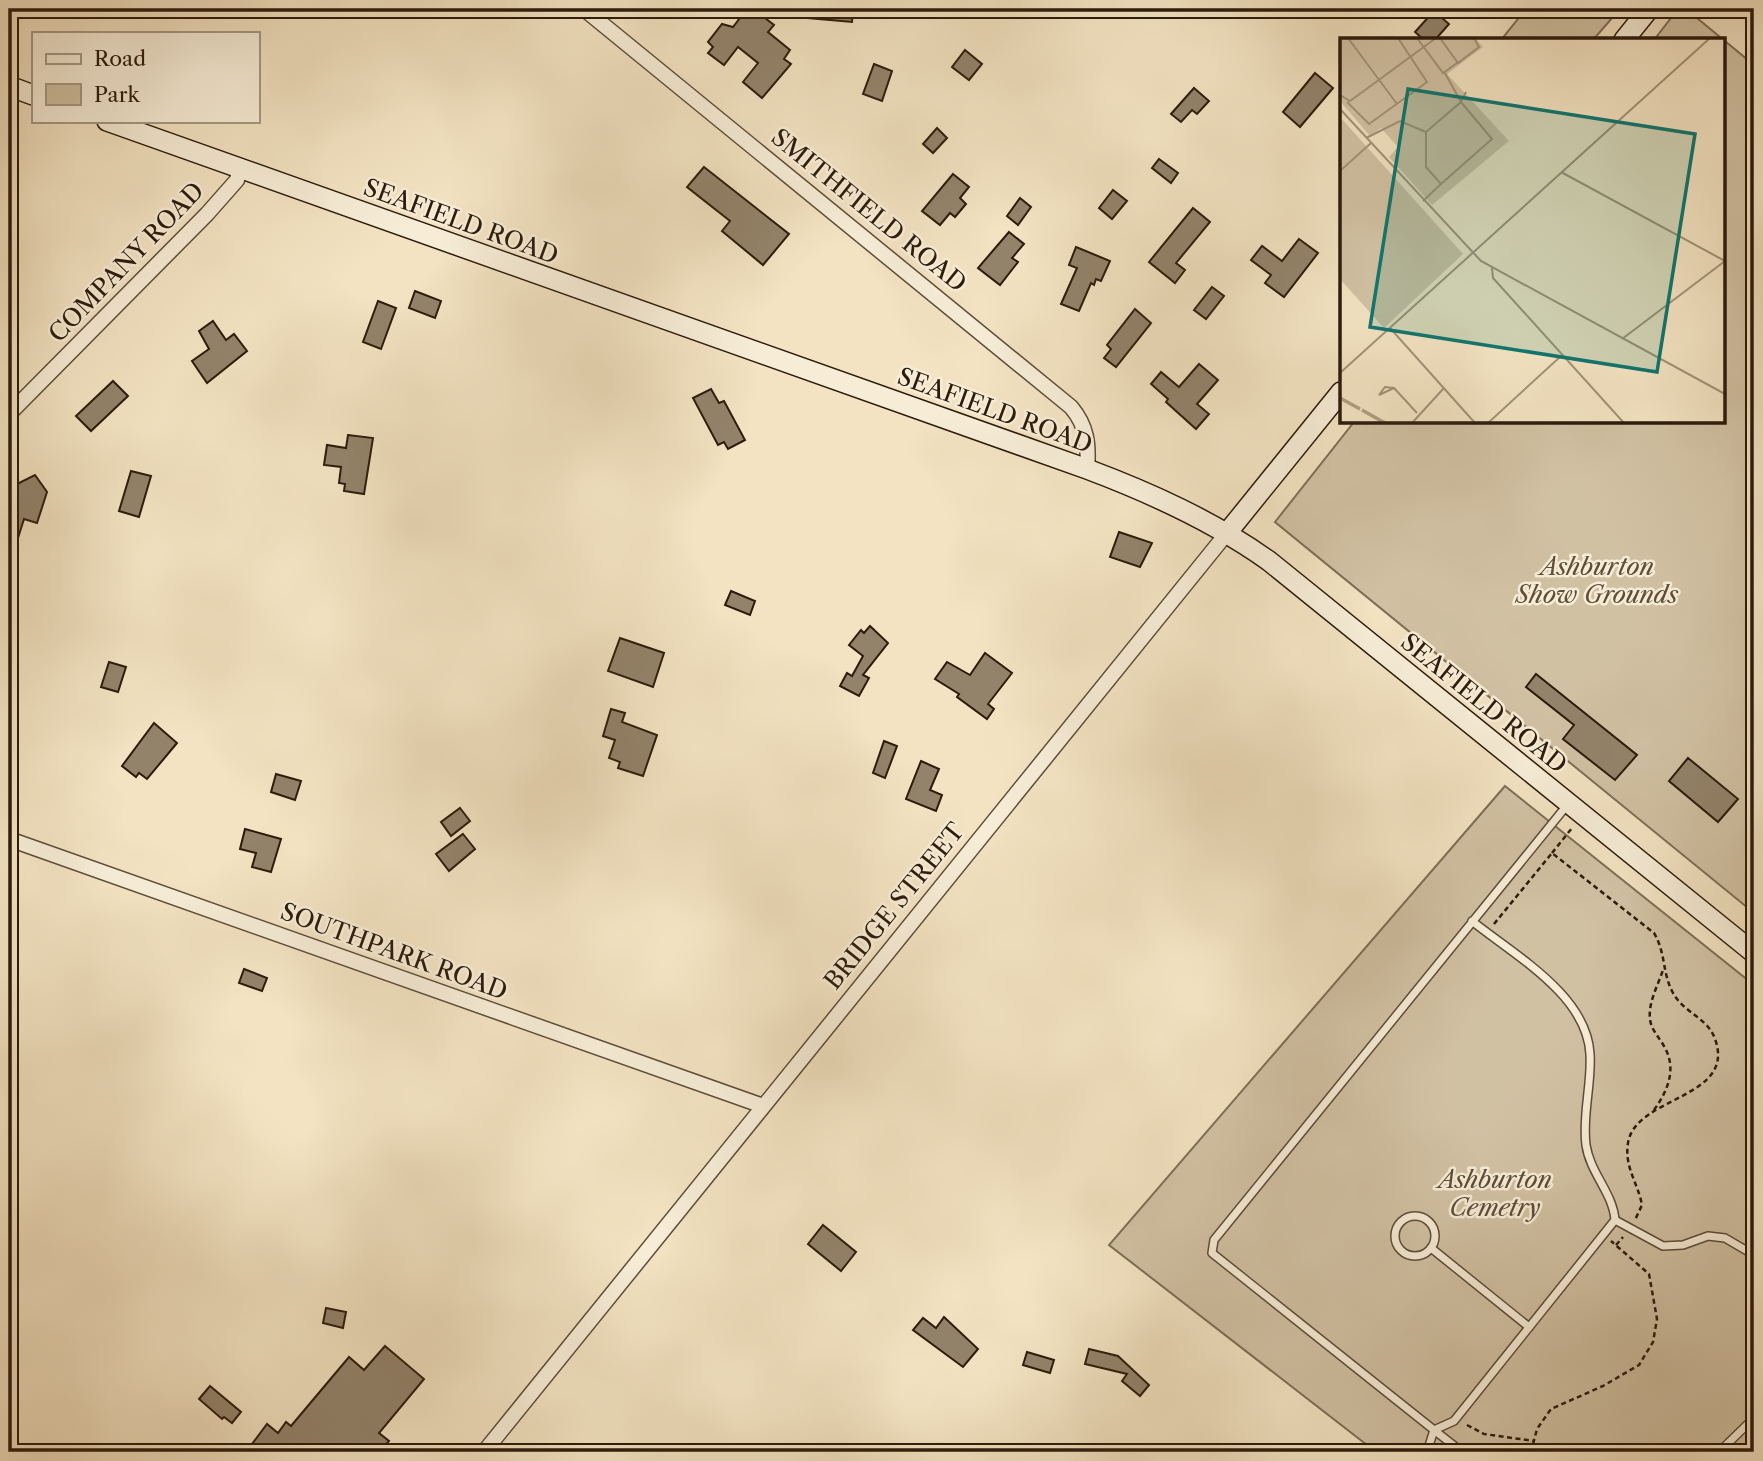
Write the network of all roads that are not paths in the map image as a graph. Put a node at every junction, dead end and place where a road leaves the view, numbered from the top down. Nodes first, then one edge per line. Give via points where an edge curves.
1 (586, 10) edge
2 (1645, 10) edge
3 (1625, 38) edge
4 (9, 86) edge
5 (32, 95) edge
6 (110, 122) edge
7 (240, 168) junction
8 (1340, 393) edge
9 (9, 414) edge
10 (1087, 469) junction
11 (1227, 533) junction
12 (1576, 809) junction
13 (9, 839) edge
14 (1472, 921) junction
15 (1754, 953) edge
16 (763, 1106) junction
17 (1615, 1220) junction
18 (1431, 1248) junction
19 (1754, 1255) edge
20 (1529, 1327) junction
21 (1754, 1418) edge
22 (1434, 1430) junction
23 (484, 1452) edge
24 (1427, 1452) edge
25 (1462, 1452) edge
26 (1719, 1452) edge

1 - 10 street, SMITHFIELD ROAD via 1071,407 1088,440
2 - 3 street
4 - 5 street
6 - 7 street, SEAFIELD ROAD
7 - 9 street, COMPANY ROAD via 237,180 207,214
7 - 10 street, SEAFIELD ROAD
8 - 11 street, BRIDGE STREET
10 - 11 street, SEAFIELD ROAD via 1162,499
11 - 12 street, SEAFIELD ROAD via 1269,561
11 - 16 street, BRIDGE STREET
12 - 14 lane
12 - 15 street, SEAFIELD ROAD
13 - 16 street, SOUTHPARK ROAD
14 - 17 lane via 1565,996 1578,1012 1590,1052 1586,1146 1596,1177 1614,1206
14 - 22 lane via 1214,1240 1212,1253
16 - 23 street, BRIDGE STREET
17 - 19 lane via 1663,1246 1708,1236 1725,1238
17 - 20 lane
18 - 18 lane via 1435,1237 1427,1220 1409,1218 1398,1226 1397,1245 1407,1255 1420,1256
18 - 20 lane
20 - 22 lane via 1456,1417
21 - 26 lane
22 - 24 lane
22 - 25 lane

